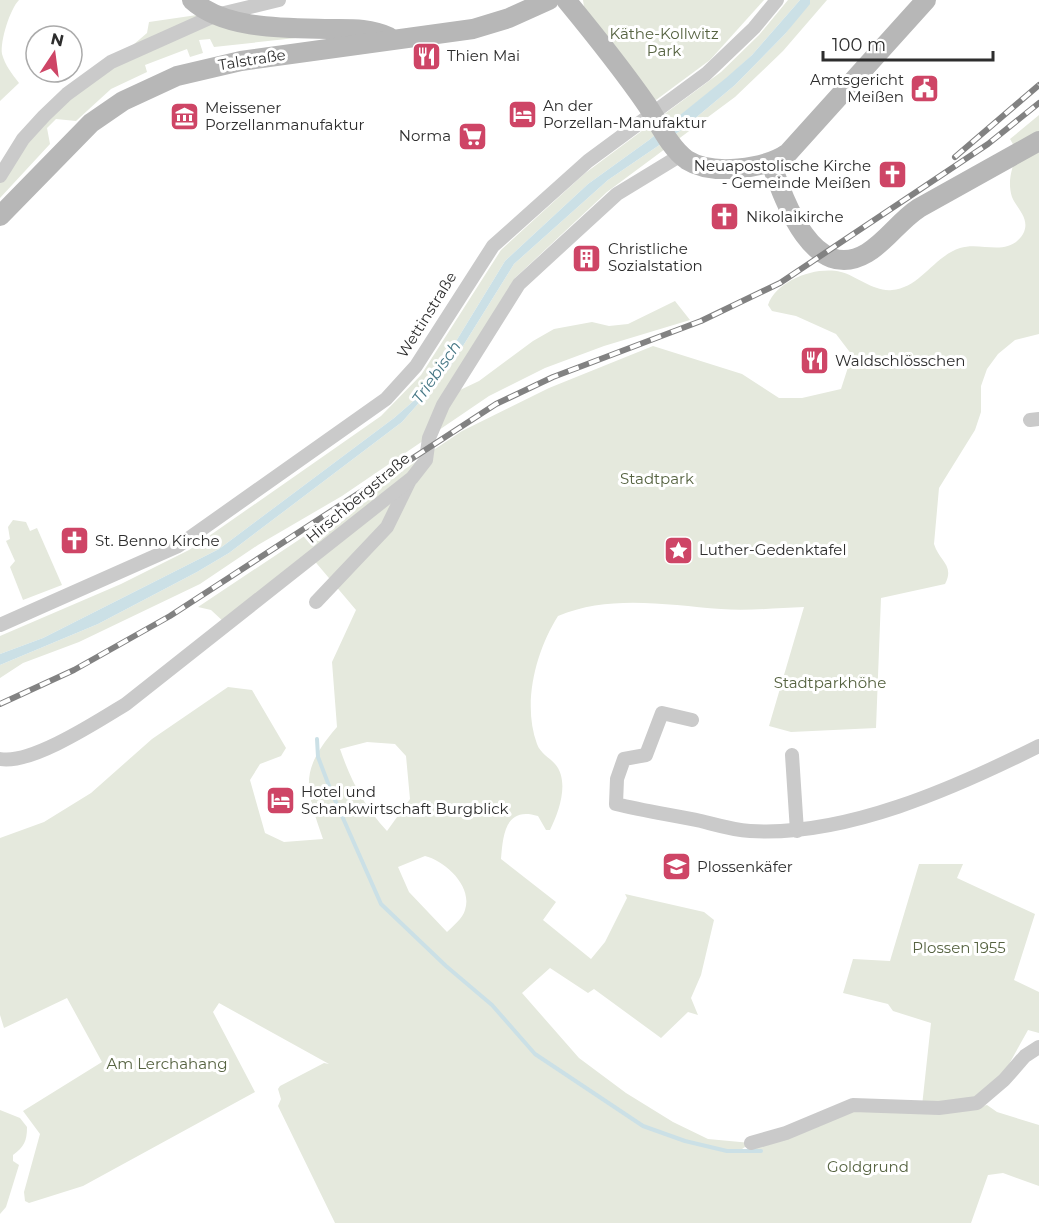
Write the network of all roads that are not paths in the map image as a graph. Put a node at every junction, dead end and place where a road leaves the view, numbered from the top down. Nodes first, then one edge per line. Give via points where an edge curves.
1 (192, 0) edge
2 (279, 0) edge
3 (549, 0) edge
4 (566, 0) edge
5 (777, 0) edge
6 (926, 0) edge
7 (216, 15) junction
8 (329, 29) junction
9 (391, 38) junction
10 (344, 48) junction
11 (655, 119) junction
12 (1039, 141) edge
13 (677, 150) junction
14 (771, 164) junction
15 (0, 176) edge
16 (0, 216) edge
17 (412, 478) junction
18 (316, 602) dead end
19 (0, 625) edge
20 (692, 720) dead end
21 (1039, 746) edge
22 (792, 755) dead end
23 (0, 759) edge
24 (797, 831) junction
25 (1039, 1047) edge
26 (751, 1143) dead end

1 - 7 main road
2 - 7 street
3 - 9 main road, Talstraße via 473,29
4 - 11 main road
5 - 11 street, Wettinstraße via 754,28
6 - 14 main road via 792,149
7 - 8 main road via 251,24
7 - 15 street via 111,62 67,94 23,139
8 - 9 main road via 361,29
8 - 10 main road via 339,35
9 - 10 main road, Talstraße
10 - 16 main road, Talstraße via 213,66 151,86 92,123
11 - 13 main road
11 - 19 street, Wettinstraße via 588,161 483,258 416,366 386,399 178,546
12 - 14 main road via 919,208 858,258 822,254 810,243 783,196
13 - 14 main road via 696,164 718,168
13 - 17 street, Hirschbergstraße via 617,194 519,284 444,405 429,438 426,460
17 - 18 street via 387,527
17 - 23 street, Hirschbergstraße via 126,704 47,747 12,762
20 - 24 street via 662,713 646,755 624,759 617,778 616,804 747,831
21 - 24 street via 925,797
22 - 24 street
25 - 26 street via 1024,1056 977,1103 939,1108 853,1105

